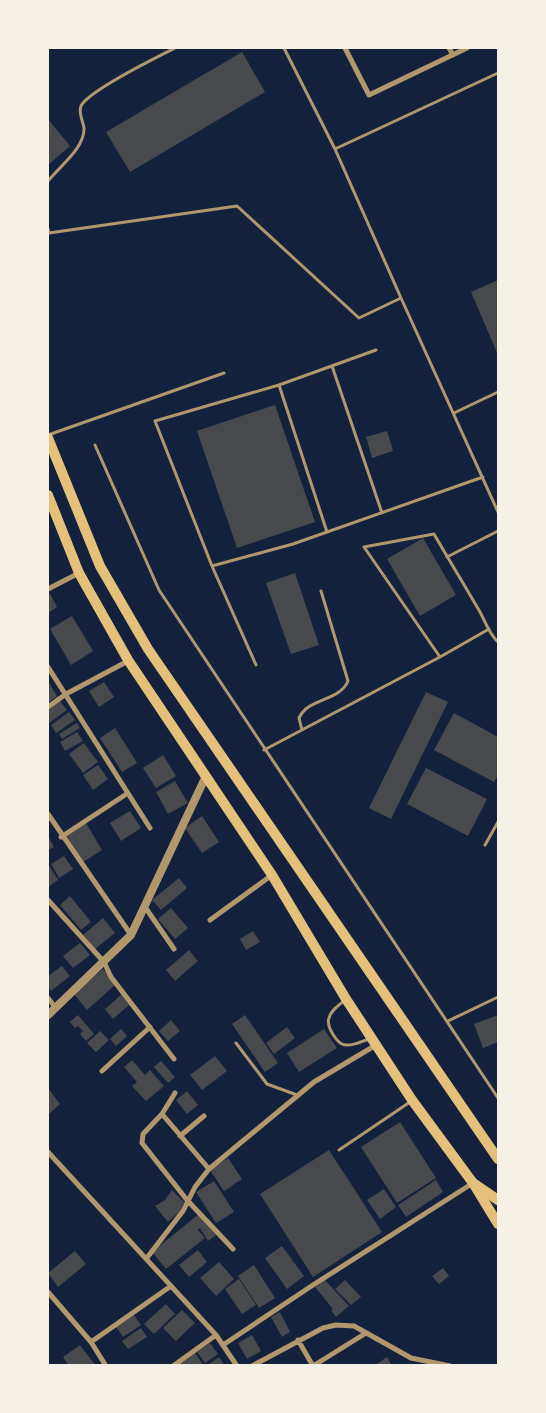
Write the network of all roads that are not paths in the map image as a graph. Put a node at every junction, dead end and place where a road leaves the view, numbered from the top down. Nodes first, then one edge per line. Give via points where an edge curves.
1 (174, 48) edge
2 (284, 48) edge
3 (345, 48) edge
4 (449, 48) edge
5 (467, 48) edge
6 (453, 55) junction
7 (498, 73) edge
8 (335, 149) junction
9 (48, 181) edge
10 (48, 229) edge
11 (401, 298) junction
12 (376, 350) dead end
13 (332, 366) junction
14 (224, 373) dead end
15 (279, 385) junction
16 (498, 392) edge
17 (454, 413) junction
18 (48, 437) edge
19 (95, 445) dead end
20 (483, 477) junction
21 (48, 495) edge
22 (498, 512) edge
23 (382, 513) junction
24 (498, 531) edge
25 (327, 532) junction
26 (447, 557) junction
27 (212, 566) junction
28 (79, 573) junction
29 (48, 589) edge
30 (321, 591) dead end
31 (489, 629) junction
32 (498, 642) edge
33 (440, 657) junction
34 (128, 660) junction
35 (256, 665) dead end
36 (48, 667) edge
37 (66, 694) junction
38 (48, 707) edge
39 (302, 730) junction
40 (264, 750) junction
41 (206, 776) junction
42 (128, 793) junction
43 (48, 814) edge
44 (498, 822) edge
45 (150, 828) dead end
46 (61, 837) junction
47 (484, 845) dead end
48 (272, 875) junction
49 (48, 900) edge
50 (146, 907) junction
51 (210, 920) dead end
52 (131, 935) junction
53 (174, 950) dead end
54 (104, 962) junction
55 (498, 997) edge
56 (48, 998) edge
57 (346, 999) junction
58 (55, 1007) junction
59 (48, 1014) edge
60 (448, 1021) junction
61 (150, 1027) junction
62 (374, 1041) junction
63 (236, 1043) dead end
64 (174, 1059) dead end
65 (102, 1071) dead end
66 (175, 1093) dead end
67 (298, 1095) junction
68 (498, 1098) edge
69 (412, 1100) junction
70 (162, 1114) junction
71 (204, 1116) dead end
72 (180, 1136) junction
73 (339, 1150) dead end
74 (48, 1152) edge
75 (498, 1159) edge
76 (209, 1169) junction
77 (473, 1184) junction
78 (187, 1200) junction
79 (498, 1200) edge
80 (498, 1224) edge
81 (233, 1249) dead end
82 (146, 1259) junction
83 (171, 1286) junction
84 (48, 1292) edge
85 (366, 1333) junction
86 (216, 1335) junction
87 (298, 1340) junction
88 (91, 1342) junction
89 (223, 1345) junction
90 (432, 1360) junction
91 (106, 1366) edge
92 (172, 1366) edge
93 (236, 1366) edge
94 (252, 1366) edge
95 (313, 1366) edge
96 (425, 1366) edge
97 (450, 1366) edge

1 - 9 lane via 94,93 82,104 79,113 84,129 78,146
2 - 8 lane
3 - 6 street via 368,96
4 - 6 street
5 - 6 street
7 - 8 lane
8 - 11 lane
10 - 11 lane via 49,233 237,206 359,318
11 - 17 lane
12 - 13 lane
13 - 15 lane
13 - 23 lane
14 - 18 lane
15 - 25 lane
15 - 27 lane via 155,420
16 - 17 lane
17 - 20 lane
18 - 75 main road via 100,566 148,649
19 - 40 lane via 160,590
20 - 22 lane
20 - 23 lane
21 - 28 main road
23 - 25 lane
24 - 26 lane
25 - 27 lane
26 - 31 lane
26 - 33 lane via 434,534 364,547
27 - 35 lane
28 - 29 street
28 - 34 main road
30 - 39 lane via 348,680 332,698 305,709 299,718
31 - 32 lane
31 - 33 lane
33 - 39 lane
34 - 37 street
34 - 41 main road
36 - 37 street
37 - 38 street
37 - 42 street
39 - 40 lane
40 - 60 lane
41 - 48 main road
41 - 50 street
42 - 45 street
42 - 46 street
43 - 46 street
44 - 47 lane
46 - 52 street
48 - 51 street
48 - 57 main road
49 - 54 street
50 - 52 street
50 - 53 street
52 - 54 street
54 - 58 street
54 - 61 street via 111,977
55 - 60 lane
56 - 58 street
57 - 62 main road
57 - 62 lane via 329,1016 328,1022 336,1038 347,1046
58 - 59 street
60 - 68 lane
61 - 64 street
61 - 65 street
62 - 67 street
62 - 69 main road
63 - 67 lane via 267,1084
66 - 70 street
67 - 76 street
69 - 73 lane
69 - 77 main road
70 - 72 street
70 - 78 street via 143,1134 142,1143
71 - 72 street
72 - 76 street
74 - 82 street
76 - 78 street
77 - 79 main road
77 - 80 main road
77 - 89 street
78 - 81 street
78 - 82 street via 183,1211
82 - 83 street
83 - 86 street
83 - 88 street
84 - 88 street
85 - 87 street via 354,1326 336,1325
85 - 90 street via 412,1358
85 - 95 street
86 - 89 street
86 - 92 street
87 - 94 street
87 - 95 street
88 - 91 street
89 - 93 street
90 - 96 street
90 - 97 street

